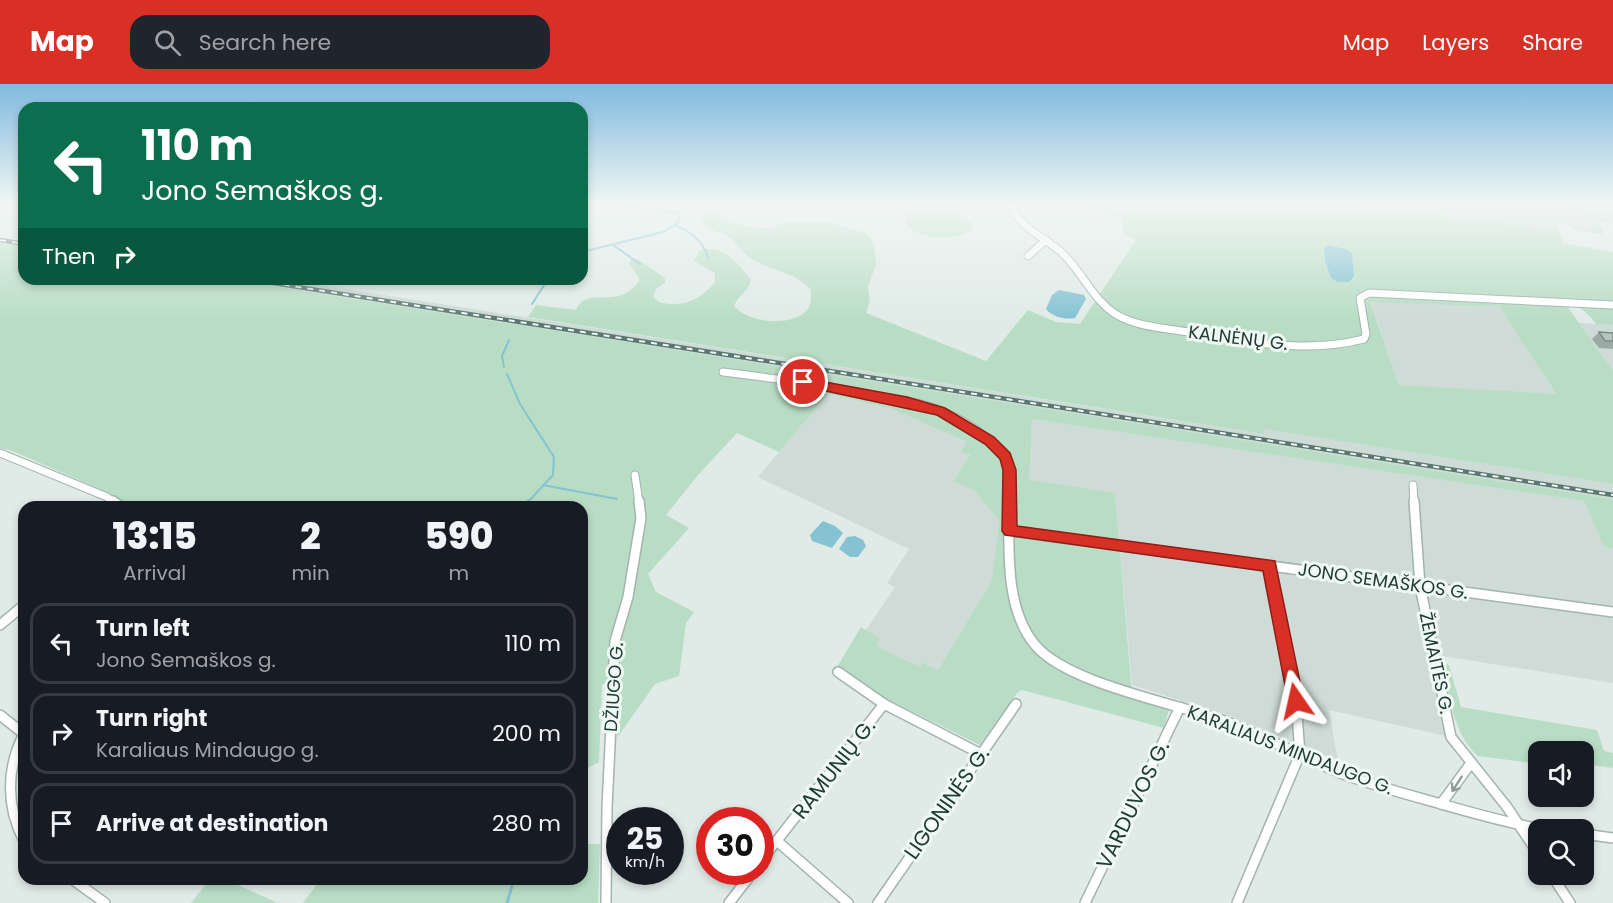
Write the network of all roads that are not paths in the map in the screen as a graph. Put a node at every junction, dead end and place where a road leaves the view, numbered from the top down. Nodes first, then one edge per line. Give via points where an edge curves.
1 (1042, 243) edge
2 (1050, 243) edge
3 (1028, 256) dead end
4 (1613, 304) edge
5 (723, 372) dead end
6 (0, 453) edge
7 (635, 475) dead end
8 (1413, 485) dead end
9 (113, 501) edge
10 (1010, 531) junction
11 (1270, 566) junction
12 (1420, 586) junction
13 (18, 610) edge
14 (1613, 612) edge
15 (0, 625) edge
16 (838, 672) dead end
17 (885, 704) junction
18 (1016, 704) dead end
19 (1180, 707) junction
20 (0, 716) edge
21 (18, 730) edge
22 (18, 747) edge
23 (981, 754) junction
24 (1300, 754) junction
25 (1471, 763) junction
26 (1441, 804) junction
27 (1521, 826) junction
28 (1528, 827) edge
29 (18, 830) edge
30 (1594, 835) edge
31 (1528, 837) edge
32 (1613, 838) edge
33 (777, 841) junction
34 (774, 845) edge
35 (80, 885) edge
36 (743, 885) edge
37 (1558, 885) edge
38 (105, 903) edge
39 (606, 903) edge
40 (729, 903) edge
41 (848, 903) edge
42 (878, 903) edge
43 (1085, 903) edge
44 (1237, 903) edge
45 (1569, 903) edge

1 - 3 street
2 - 4 street, KALNĖNŲ G. via 1078,268 1102,305 1118,315 1147,325 1268,345 1329,345 1364,339 1360,298 1369,293
5 - 10 street, KARALIAUS MINDAUGO G. via 867,394 926,406 953,417 990,440 1006,457
6 - 9 street
7 - 39 street, DŽIUGO G. via 641,518 628,597 615,641
8 - 12 street, ŽEMAITĖS G.
10 - 11 street, JONO SEMAŠKOS G.
10 - 19 street, KARALIAUS MINDAUGO G. via 1018,612 1041,652 1092,679
11 - 12 street, JONO SEMAŠKOS G.
11 - 24 street via 1296,701
12 - 14 street, JONO SEMAŠKOS G.
12 - 25 street, ŽEMAITĖS G. via 1451,737
13 - 15 street
16 - 17 street
17 - 23 street
17 - 33 street, RAMUNIŲ G.
18 - 23 street, LIGONINĖS G.
19 - 24 street, KARALIAUS MINDAUGO G. via 1271,739
19 - 43 street, VARDUVOS G.
20 - 21 street
22 - 29 street via 11,780
23 - 42 street, LIGONINĖS G.
24 - 26 street, KARALIAUS MINDAUGO G. via 1351,777
24 - 44 street
25 -> 26 street
25 - 27 street, ŽEMAITĖS G.
26 - 27 street, KARALIAUS MINDAUGO G.
27 - 28 street, KARALIAUS MINDAUGO G.
27 - 31 street, ŽEMAITĖS G.
30 - 32 street
33 - 34 street, RAMUNIŲ G.
33 - 41 street
35 - 38 street
36 - 40 street
37 - 45 street

